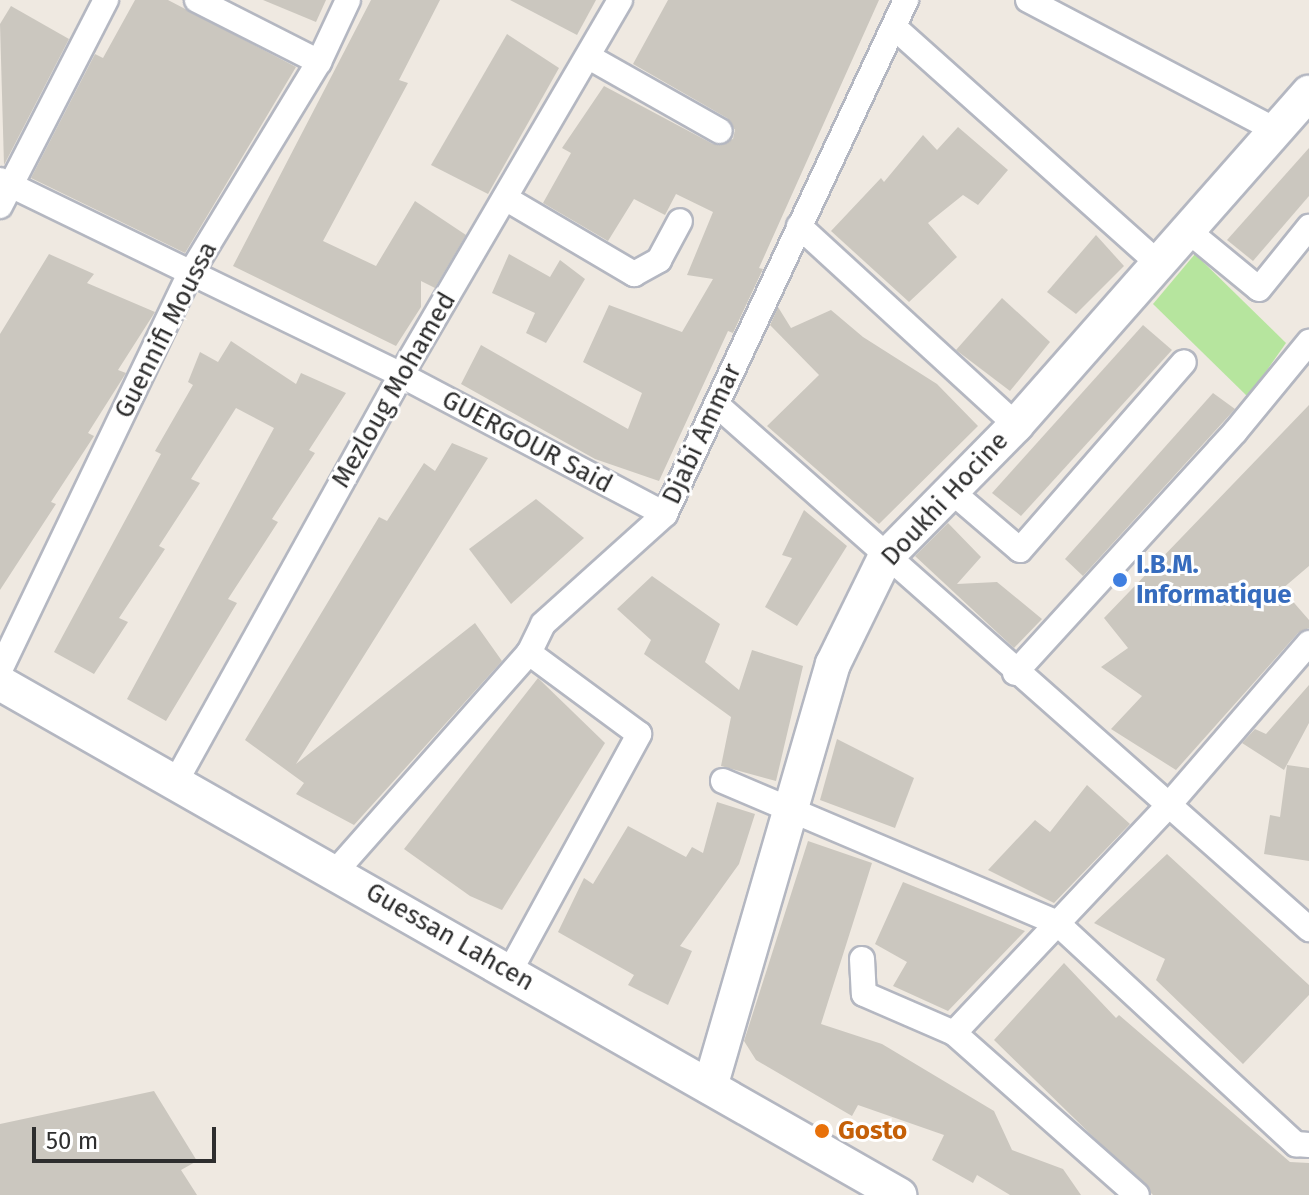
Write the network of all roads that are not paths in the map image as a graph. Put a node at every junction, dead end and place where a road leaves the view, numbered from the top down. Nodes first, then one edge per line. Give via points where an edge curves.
1 (106, 0) edge
2 (197, 0) edge
3 (348, 0) edge
4 (620, 0) edge
5 (906, 0) edge
6 (1028, 0) edge
7 (894, 27) junction
8 (589, 57) junction
9 (319, 62) junction
10 (1309, 93) edge
11 (720, 131) dead end
12 (1279, 132) junction
13 (3, 191) edge
14 (505, 198) junction
15 (680, 221) dead end
16 (799, 226) junction
17 (1309, 227) edge
18 (1186, 229) junction
19 (1156, 261) junction
20 (190, 274) junction
21 (1309, 342) edge
22 (1184, 362) dead end
23 (401, 375) junction
24 (717, 405) junction
25 (1016, 425) junction
26 (950, 490) junction
27 (665, 514) junction
28 (885, 558) junction
29 (1309, 643) edge
30 (529, 653) junction
31 (0, 670) edge
32 (1015, 673) junction
33 (0, 683) edge
34 (723, 781) dead end
35 (175, 783) junction
36 (1167, 807) junction
37 (790, 813) junction
38 (336, 871) junction
39 (1057, 923) junction
40 (1309, 929) edge
41 (862, 959) dead end
42 (510, 971) junction
43 (954, 1033) junction
44 (710, 1087) junction
45 (1309, 1145) edge
46 (899, 1195) edge
47 (1137, 1195) edge

1 - 13 street
2 - 9 street
3 - 9 street, Guennifi Moussa
4 - 8 street, Mezloug Mohamed
5 - 7 street, Djabi Ammar
6 - 12 street
7 - 16 street, Djabi Ammar
7 - 19 street
8 - 11 street
8 - 14 street, Mezloug Mohamed
9 - 20 street, Guennifi Moussa
10 - 12 street, Doukhi Hocine
12 - 18 street, Doukhi Hocine
13 - 20 street, GUERGOUR Said
14 - 15 street via 634,274 659,260
14 - 23 street, Mezloug Mohamed
16 - 24 street, Djabi Ammar
16 - 25 street
17 - 18 street via 1259,289
18 - 19 street, Doukhi Hocine
19 - 25 street, Doukhi Hocine
20 - 23 street, GUERGOUR Said
20 - 31 street, Guennifi Moussa
21 - 32 street via 1235,432
22 - 26 street via 1020,550
23 - 27 street, GUERGOUR Said
23 - 35 street, Mezloug Mohamed
24 - 27 street, Djabi Ammar
24 - 28 street
25 - 26 street, Doukhi Hocine
26 - 28 street, Doukhi Hocine
27 - 30 street, Djabi Ammar via 543,624
28 - 32 street
28 - 37 street, Doukhi Hocine via 833,664
29 - 36 street
30 - 38 street, Djabi Ammar
30 - 42 street via 639,734
32 - 36 street
33 - 35 street, Guessan Lahcen
34 - 37 street
35 - 38 street, Guessan Lahcen
36 - 39 street
36 - 40 street
37 - 39 street
37 - 44 street, Doukhi Hocine
38 - 42 street, Guessan Lahcen
39 - 43 street
39 - 45 street via 1296,1144
41 - 43 street via 864,994
42 - 44 street, Guessan Lahcen
43 - 47 street
44 - 46 street, Guessan Lahcen

